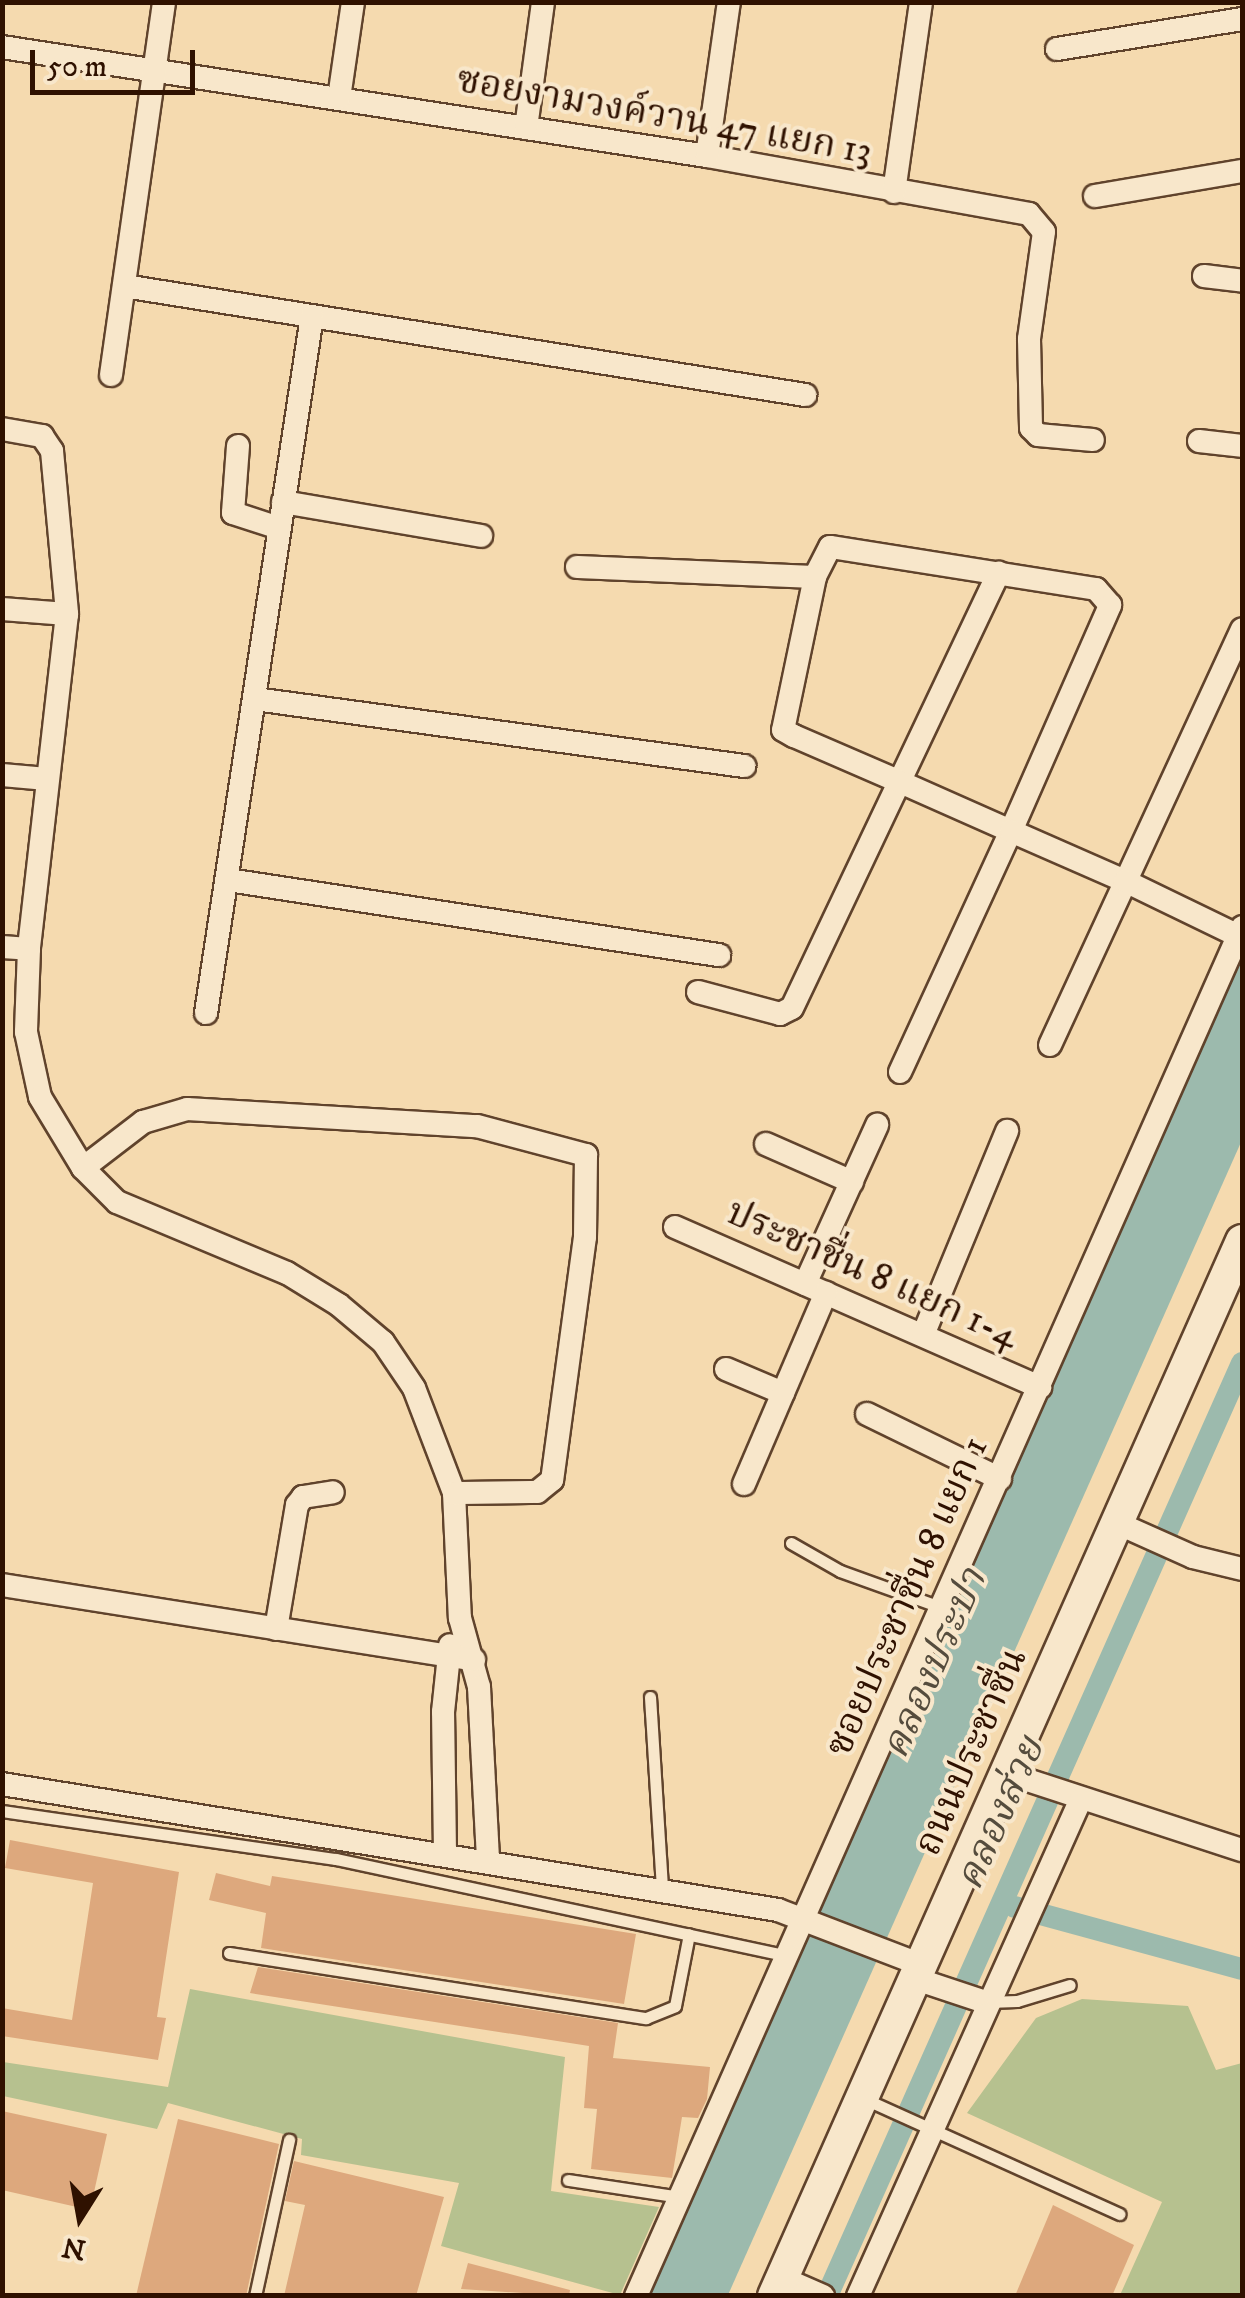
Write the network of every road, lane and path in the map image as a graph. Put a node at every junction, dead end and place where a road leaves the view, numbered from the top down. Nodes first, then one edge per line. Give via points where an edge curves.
1 (164, 2) edge
2 (353, 2) edge
3 (543, 2) edge
4 (730, 2) edge
5 (921, 2) edge
6 (1242, 18) edge
7 (2, 47) edge
8 (1057, 49) dead end
9 (154, 71) junction
10 (339, 98) junction
11 (526, 128) junction
12 (707, 156) junction
13 (1242, 171) edge
14 (894, 192) junction
15 (1096, 196) dead end
16 (1204, 276) dead end
17 (1242, 281) edge
18 (124, 286) junction
19 (312, 316) junction
20 (111, 375) dead end
21 (805, 394) dead end
22 (2, 429) edge
23 (1093, 440) dead end
24 (1198, 441) dead end
25 (238, 446) dead end
26 (1242, 446) edge
27 (283, 502) junction
28 (279, 528) junction
29 (481, 536) dead end
30 (577, 567) dead end
31 (998, 572) junction
32 (816, 577) junction
33 (2, 608) edge
34 (67, 614) junction
35 (1242, 629) edge
36 (255, 699) junction
37 (744, 766) dead end
38 (2, 775) edge
39 (46, 779) junction
40 (898, 780) junction
41 (1011, 831) junction
42 (228, 880) junction
43 (1125, 881) junction
44 (1240, 932) edge
45 (2, 947) edge
46 (29, 949) junction
47 (720, 955) dead end
48 (698, 992) dead end
49 (206, 1012) dead end
50 (1050, 1045) dead end
51 (900, 1072) dead end
52 (877, 1126) dead end
53 (1008, 1131) dead end
54 (766, 1144) dead end
55 (83, 1168) junction
56 (852, 1182) junction
57 (675, 1227) dead end
58 (1242, 1241) edge
59 (816, 1288) junction
60 (923, 1335) junction
61 (726, 1368) dead end
62 (1040, 1386) junction
63 (783, 1393) junction
64 (866, 1414) dead end
65 (1000, 1479) junction
66 (744, 1484) dead end
67 (333, 1492) dead end
68 (454, 1494) junction
69 (1132, 1529) junction
70 (791, 1543) dead end
71 (1242, 1569) edge
72 (2, 1585) edge
73 (943, 1608) junction
74 (460, 1618) junction
75 (276, 1629) junction
76 (446, 1656) junction
77 (474, 1660) junction
78 (650, 1696) dead end
79 (1021, 1779) junction
80 (2, 1784) edge
81 (1074, 1798) junction
82 (2, 1811) edge
83 (1242, 1850) edge
84 (445, 1853) junction
85 (488, 1860) junction
86 (662, 1890) junction
87 (804, 1916) junction
88 (689, 1934) junction
89 (229, 1953) dead end
90 (785, 1955) junction
91 (918, 1972) junction
92 (1070, 1985) dead end
93 (980, 2001) junction
94 (875, 2104) junction
95 (925, 2126) junction
96 (289, 2140) dead end
97 (568, 2180) dead end
98 (680, 2197) junction
99 (1118, 2214) dead end
100 (798, 2290) edge
101 (255, 2296) edge
102 (636, 2296) edge
103 (858, 2296) edge

1 - 9 street
2 - 10 street
3 - 11 street
4 - 12 street
5 - 14 street
6 - 8 street
7 - 9 street, ซอยงามวงค์วาน 47 แยก 13
9 - 10 street, ซอยงามวงค์วาน 47 แยก 13
9 - 18 street
10 - 11 street, ซอยงามวงค์วาน 47 แยก 13
11 - 12 street, ซอยงามวงค์วาน 47 แยก 13
12 - 14 street, ซอยงามวงค์วาน 47 แยก 13
13 - 15 street
14 - 23 street, ซอยงามวงค์วาน 47 แยก 13 via 1029,214 1041,222 1036,325 1029,339 1031,428 1038,435
16 - 17 street
18 - 19 street
18 - 20 street
19 - 21 street
19 - 27 street
22 - 34 street via 42,436 52,451
24 - 26 street
25 - 28 street via 233,513
27 - 28 street
27 - 29 street
28 - 36 street
30 - 32 street
31 - 32 street via 842,544 826,549
31 - 40 street
31 - 41 street via 1096,589 1110,605
32 - 40 street via 783,730
33 - 34 street
34 - 39 street
35 - 43 street
36 - 37 street
36 - 42 street
38 - 39 street
39 - 46 street
40 - 41 street
40 - 48 street via 787,1014
41 - 43 street
41 - 51 street
42 - 47 street
42 - 49 street
43 - 44 street
43 - 50 street
44 - 62 street, ซอยประชาชื่น 8 แยก 1
45 - 46 street
46 - 55 street via 30,1065 40,1097
52 - 56 street
53 - 60 street
54 - 56 street
55 - 68 street via 141,1216 287,1272 383,1342 434,1427
55 - 68 street via 143,1122 187,1109 477,1126 586,1155 585,1237 552,1480 537,1492
56 - 59 street
57 - 59 street, ประชาชื่น 8 แยก 1-4
58 - 69 main road, ถนนประชาชื่น
59 - 60 street, ประชาชื่น 8 แยก 1-4
59 - 63 street
60 - 62 street, ประชาชื่น 8 แยก 1-4
61 - 63 street
62 - 65 street, ซอยประชาชื่น 8 แยก 1
63 - 66 street
64 - 65 street
65 - 73 street, ซอยประชาชื่น 8 แยก 1
67 - 75 street via 302,1497 297,1505
68 - 74 street
69 - 71 street
69 - 79 main road, ถนนประชาชื่น
70 - 73 lane via 840,1571
72 - 75 street
73 - 87 street, ซอยประชาชื่น 8 แยก 1
74 - 76 street
74 - 77 street
75 - 76 street
76 - 77 street
76 - 84 street
77 - 85 street
78 - 86 lane
79 - 81 street
79 - 91 main road, ถนนประชาชื่น
80 - 84 street
81 - 83 street
81 - 93 street
82 - 88 lane via 336,1858
84 - 85 street
85 - 86 street
86 - 87 street
87 - 90 street, ซอยประชาชื่น 8 แยก 1
87 - 91 street via 891,1952
88 - 89 lane via 675,2006 646,2018
88 - 90 lane
90 - 98 street, ซอยประชาชื่น 8 แยก 1
91 - 93 street
91 - 94 main road, ถนนประชาชื่น
92 - 93 lane via 1017,2002
93 - 95 street
94 - 95 lane
94 - 100 main road, ถนนประชาชื่น
95 - 99 lane
95 - 103 street
96 - 101 lane
97 - 98 lane
98 - 102 street, ซอยประชาชื่น 8 แยก 1

